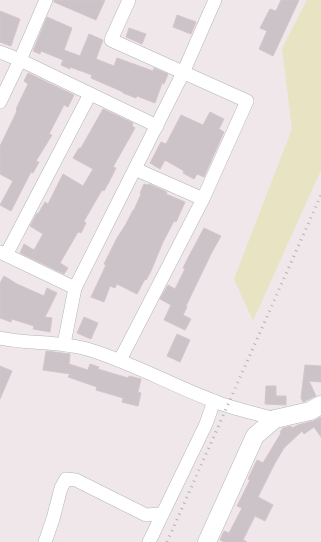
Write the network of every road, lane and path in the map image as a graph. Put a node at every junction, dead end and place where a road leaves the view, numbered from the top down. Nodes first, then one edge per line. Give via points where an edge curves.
1 (46, 0) edge
2 (129, 0) edge
3 (215, 0) edge
4 (0, 52) edge
5 (20, 60) junction
6 (183, 73) junction
7 (90, 94) junction
8 (0, 102) edge
9 (156, 126) junction
10 (135, 169) junction
11 (203, 199) junction
12 (3, 254) edge
13 (75, 288) junction
14 (0, 338) edge
15 (64, 344) junction
16 (120, 360) junction
17 (214, 401) junction
18 (321, 405) edge
19 (275, 419) junction
20 (161, 514) junction
21 (45, 542) edge
22 (149, 542) edge
23 (207, 542) edge

1 - 5 street
2 - 6 street via 111,40
3 - 6 street
4 - 5 street
5 - 7 street
5 - 8 street
6 - 9 street
6 - 11 street via 247,101
7 - 9 street
7 - 12 street
9 - 10 street
10 - 11 street
10 - 13 street
11 - 16 street
12 - 13 street
13 - 15 street
14 - 15 street
15 - 16 street
16 - 17 street
17 - 19 street
17 - 20 street via 206,424
18 - 19 street via 310,411
19 - 23 street via 255,436
20 - 21 street via 146,515 76,480 66,479
20 - 22 street

